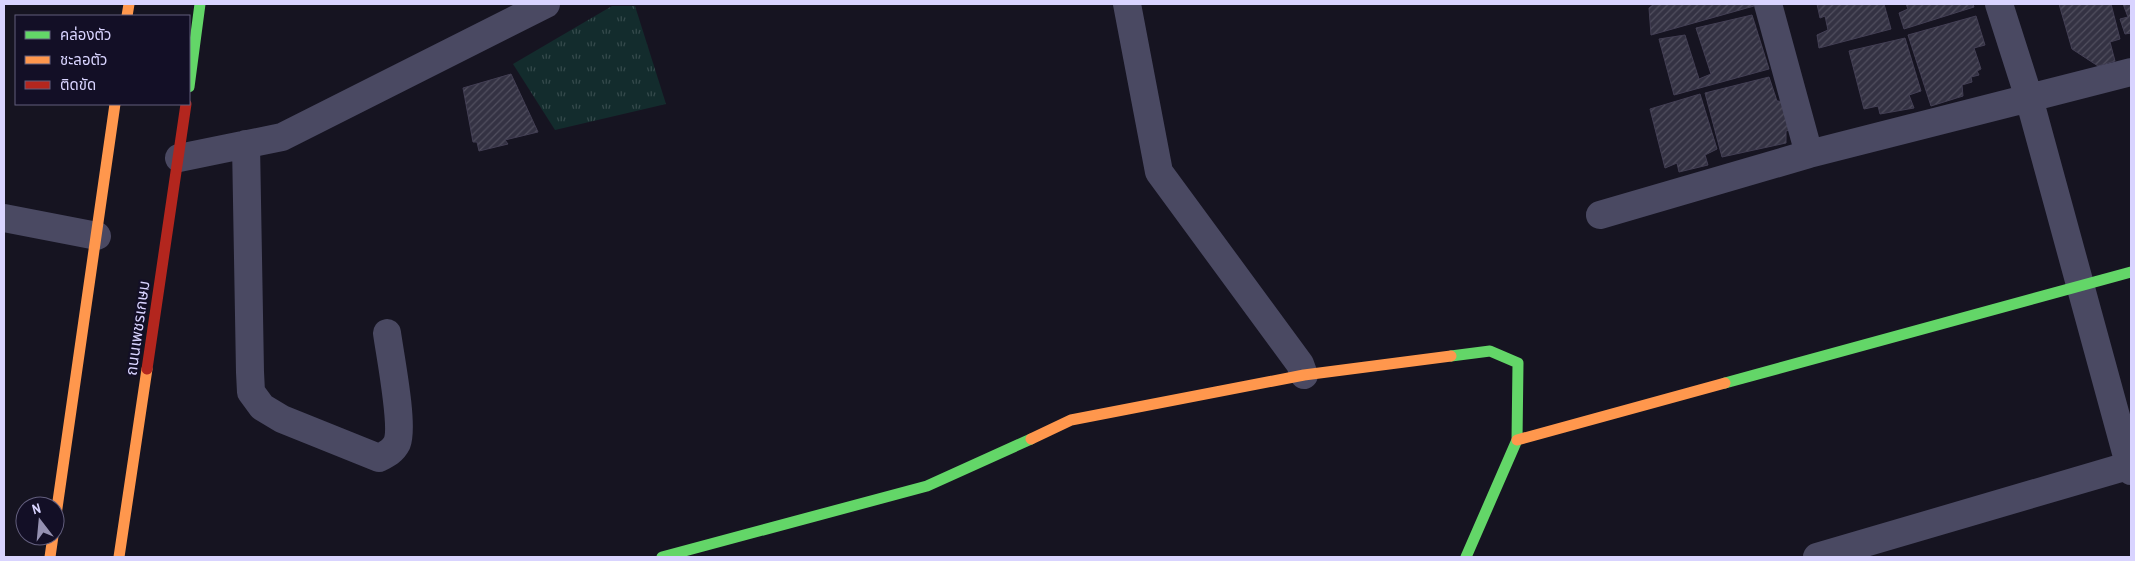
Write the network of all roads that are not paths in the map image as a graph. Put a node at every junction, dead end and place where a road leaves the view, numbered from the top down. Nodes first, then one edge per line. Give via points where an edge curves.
1 (200, 4) edge
2 (546, 4) edge
3 (1127, 4) edge
4 (1768, 4) edge
5 (1999, 4) edge
6 (2131, 72) edge
7 (190, 79) edge
8 (2029, 98) junction
9 (115, 105) edge
10 (186, 105) edge
11 (246, 144) junction
12 (1809, 154) junction
13 (179, 158) junction
14 (1600, 215) dead end
15 (4, 218) edge
16 (97, 236) junction
17 (2131, 272) edge
18 (2081, 284) junction
19 (387, 333) dead end
20 (1304, 375) junction
21 (1517, 440) junction
22 (2131, 467) edge
23 (59, 496) edge
24 (120, 557) edge
25 (662, 557) edge
26 (1466, 557) edge
27 (1817, 557) edge

1 - 7 street
2 - 11 street via 282,137
3 - 20 street via 1159,172 1300,364
4 - 12 street
5 - 8 street
6 - 8 street
8 - 12 street
8 - 18 street
9 - 16 street
10 - 13 street, ถนนเพชรเกษม
11 - 13 street
11 - 19 street via 251,392 262,407 282,419 379,458 390,452 397,442 399,426
12 - 14 street
13 - 24 street, ถนนเพชรเกษม
15 - 16 street
16 - 23 street
17 - 18 street
18 - 21 street
18 - 22 street
20 - 21 street via 1490,351 1518,363
20 - 25 street via 1071,420 927,486
21 - 26 street
22 - 27 street

